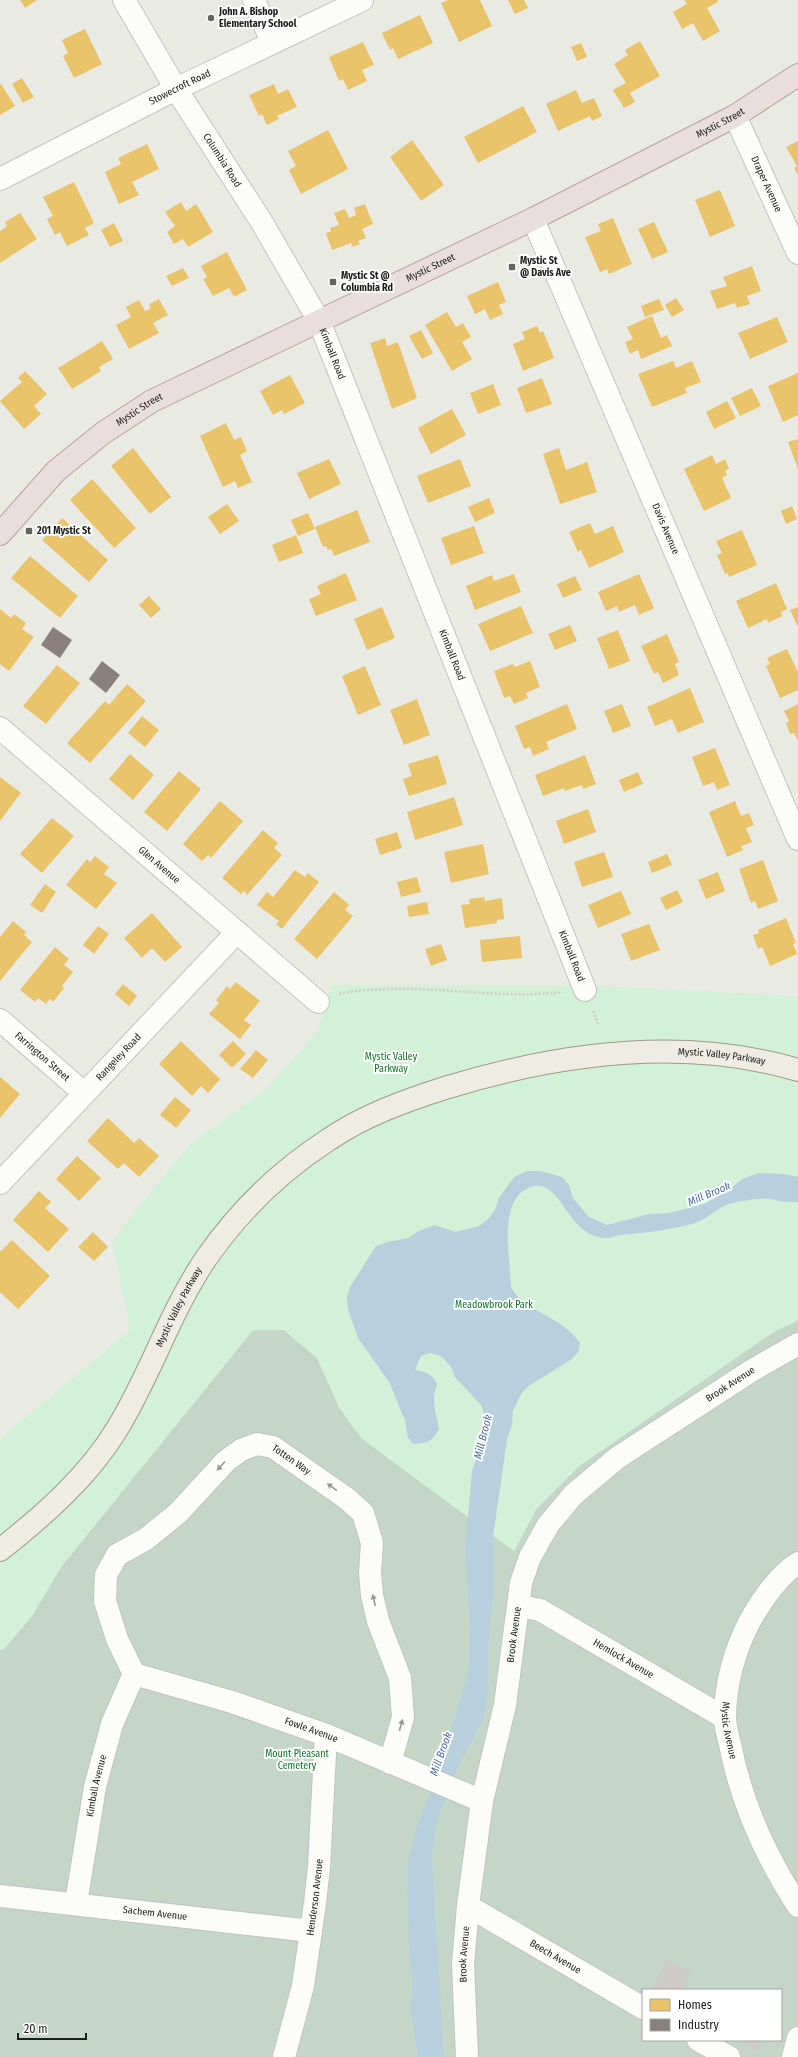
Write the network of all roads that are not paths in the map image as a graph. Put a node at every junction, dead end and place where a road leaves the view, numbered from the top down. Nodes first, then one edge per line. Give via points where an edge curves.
1 (124, 0) edge
2 (254, 0) edge
3 (362, 0) edge
4 (272, 42) junction
5 (798, 75) edge
6 (176, 89) junction
7 (734, 116) junction
8 (0, 180) edge
9 (533, 219) junction
10 (798, 253) edge
11 (319, 321) junction
12 (0, 534) edge
13 (0, 728) edge
14 (798, 839) edge
15 (237, 932) junction
16 (585, 990) road end
17 (318, 1002) road end
18 (0, 1020) edge
19 (798, 1070) edge
20 (84, 1093) junction
21 (0, 1183) edge
22 (798, 1344) edge
23 (0, 1550) edge
24 (798, 1563) edge
25 (518, 1606) junction
26 (134, 1674) junction
27 (725, 1718) junction
28 (326, 1735) junction
29 (390, 1763) junction
30 (482, 1801) junction
31 (0, 1896) edge
32 (76, 1903) junction
33 (468, 1906) junction
34 (798, 1906) edge
35 (311, 1931) junction
36 (642, 2007) edge
37 (798, 2038) edge
38 (700, 2041) edge
39 (284, 2057) edge
40 (467, 2057) edge
41 (729, 2057) edge
42 (793, 2057) edge

1 - 6 street, Columbia Road
2 - 4 street
3 - 4 street, Stowecroft Road
4 - 6 street, Stowecroft Road
5 - 7 highway, Mystic Street
6 - 8 street, Stowecroft Road
6 - 11 street, Columbia Road via 261,221
7 - 9 highway, Mystic Street
7 - 10 street, Draper Avenue
9 - 11 highway, Mystic Street
9 - 14 street, Davis Avenue
11 - 12 highway, Mystic Street via 177,388 134,412 80,450 56,471
11 - 16 street, Kimball Road
13 - 15 street, Glen Avenue
15 - 17 street, Glen Avenue
15 - 20 street, Rangeley Road
18 - 20 street, Farrington Street
19 - 23 main road, Mystic Valley Parkway via 752,1060 682,1053 612,1054 561,1061 514,1068 424,1095 391,1106 330,1138 279,1176 254,1199 232,1226 190,1283 117,1430 69,1489
20 - 21 street, Rangeley Road
22 - 25 street, Brook Avenue via 750,1371 617,1458 573,1495 548,1525 530,1557 521,1584
24 - 27 street, Mystic Avenue via 763,1599 744,1632 731,1672
25 - 27 street, Hemlock Avenue via 540,1610
25 - 30 street, Brook Avenue via 505,1705
26 - 28 street, Fowle Avenue via 232,1702
29 -> 26 street, Totten Way via 403,1718 400,1678 378,1621 372,1595 372,1543 364,1513 340,1493 273,1447 257,1444 241,1450 226,1461 178,1513 146,1539 117,1555 106,1575 105,1601 117,1639
26 - 32 street, Kimball Avenue via 112,1724 95,1787
27 - 34 street, Mystic Avenue via 734,1763 753,1823
28 - 29 street, Fowle Avenue
28 - 35 street, Henderson Avenue via 319,1867
29 - 30 street, Fowle Avenue
30 - 33 street, Brook Avenue
31 - 32 street, Sachem Avenue
32 - 35 street, Sachem Avenue
33 - 36 street, Beech Avenue
33 - 40 street, Brook Avenue via 463,1964
35 - 39 street, Henderson Avenue via 303,1986
37 - 42 street
38 - 41 street

